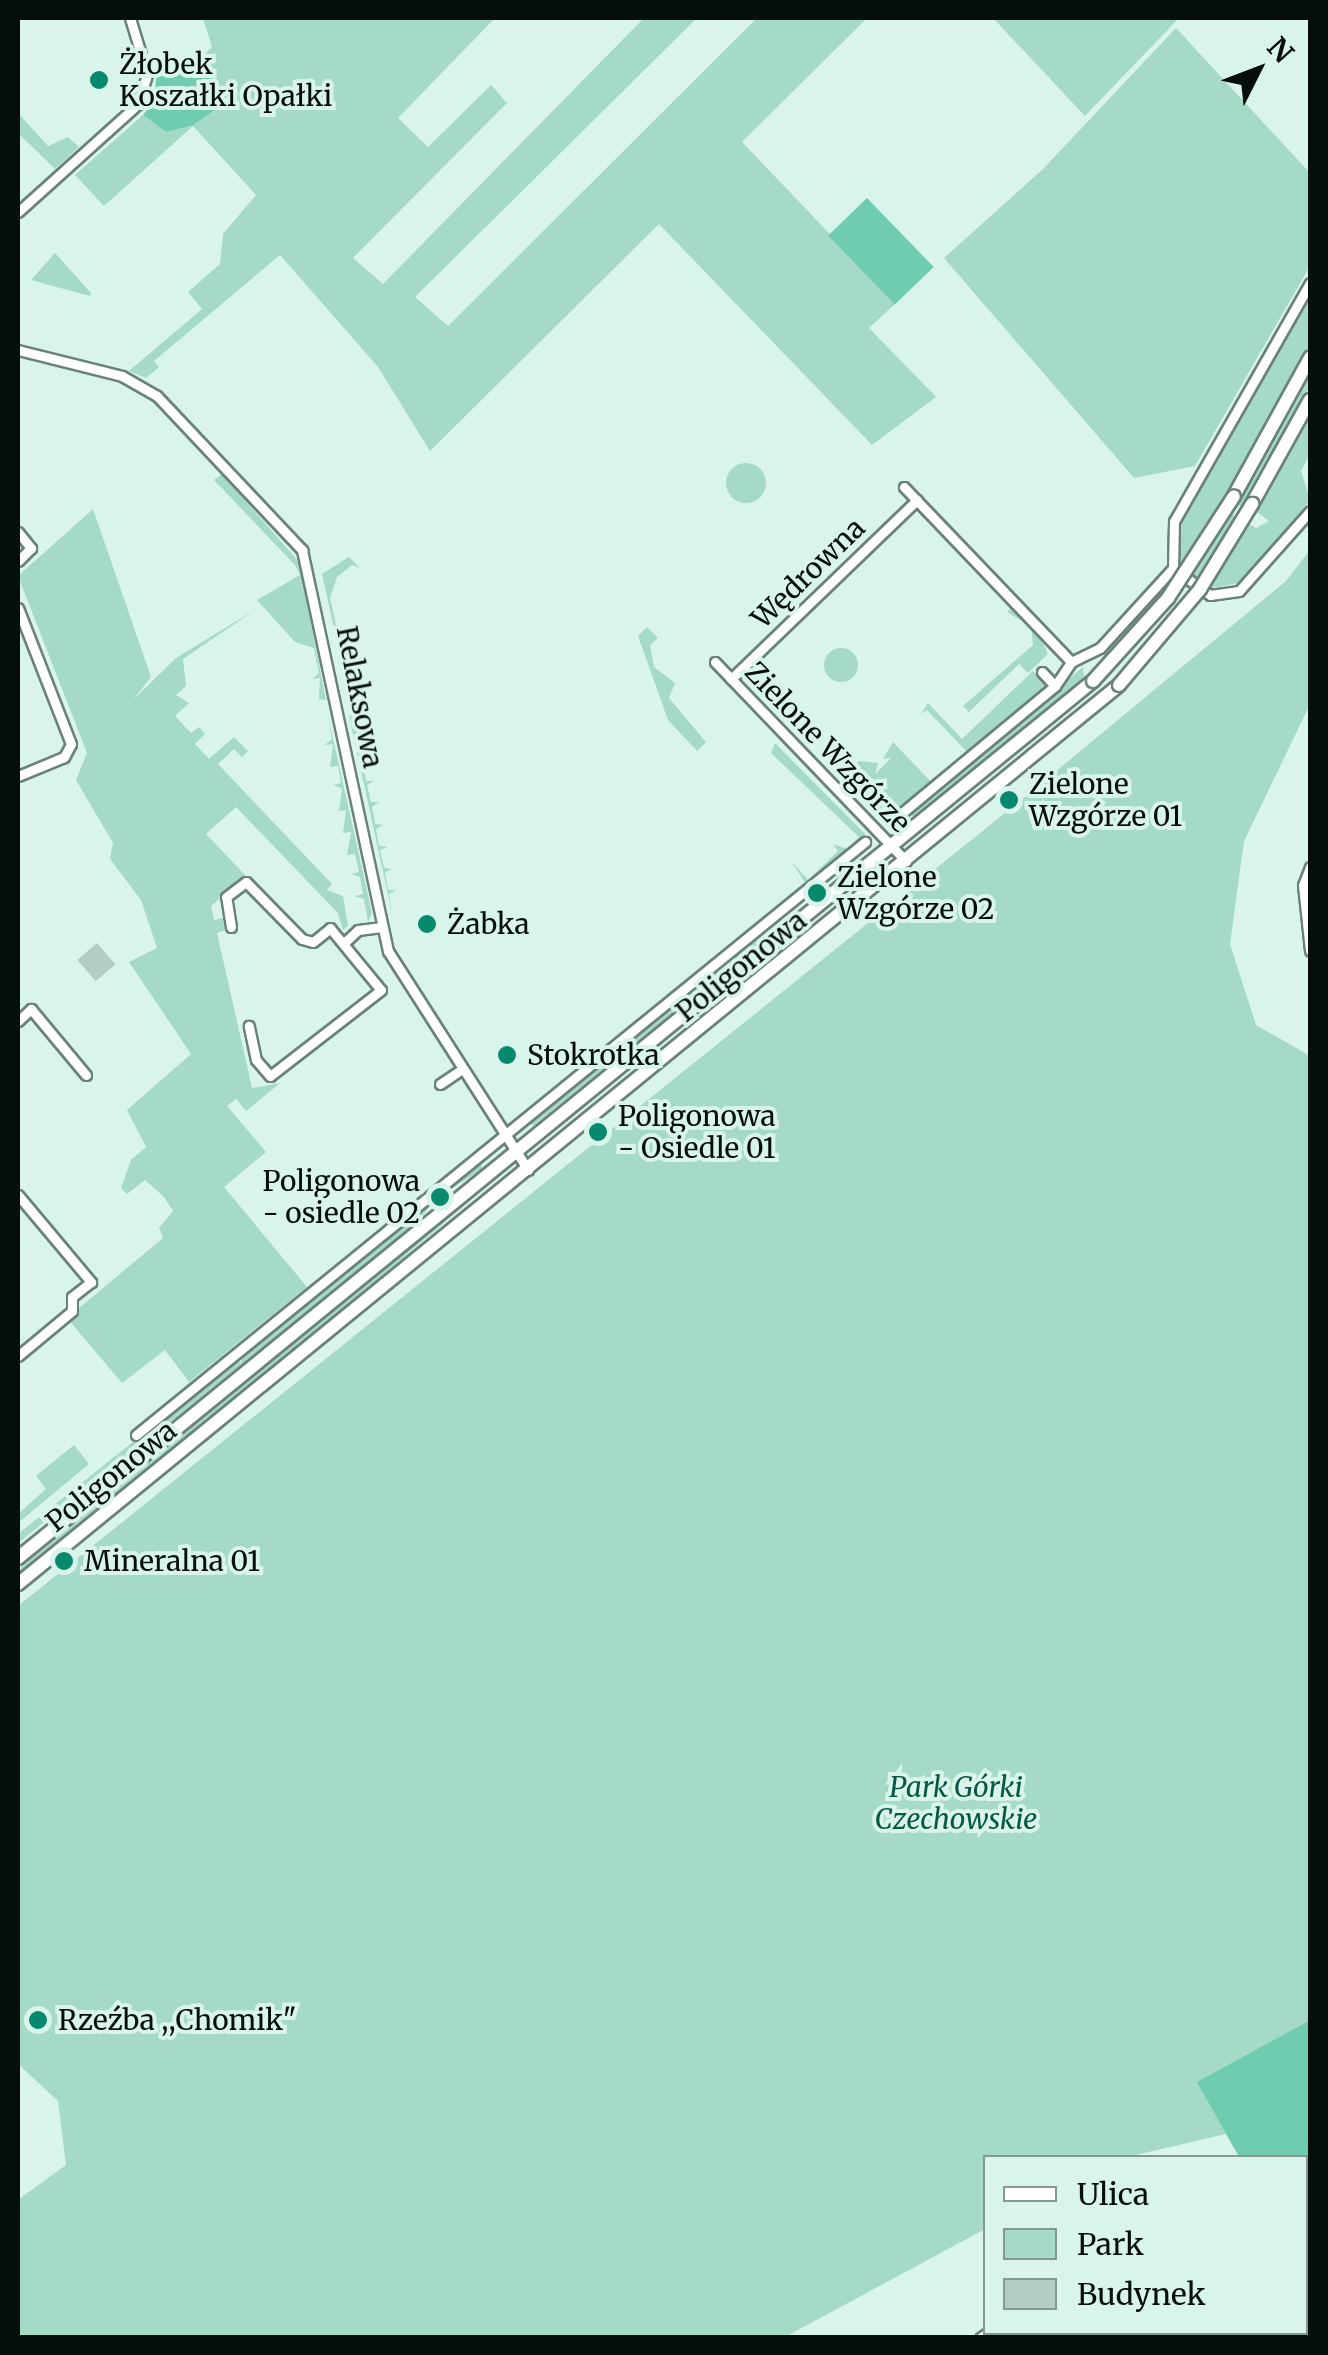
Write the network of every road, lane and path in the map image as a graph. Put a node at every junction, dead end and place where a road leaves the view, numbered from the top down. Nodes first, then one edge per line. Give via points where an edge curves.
1 (130, 18) edge
2 (18, 212) edge
3 (1310, 284) edge
4 (18, 350) edge
5 (1310, 358) edge
6 (1310, 400) edge
7 (904, 486) dead end
8 (917, 500) junction
9 (1310, 511) edge
10 (18, 532) edge
11 (18, 561) edge
12 (1173, 568) junction
13 (18, 608) edge
14 (716, 662) dead end
15 (1071, 662) junction
16 (1042, 672) dead end
17 (731, 679) junction
18 (1055, 686) junction
19 (18, 776) edge
20 (903, 812) dead end
21 (865, 842) dead end
22 (894, 848) junction
23 (908, 863) junction
24 (1310, 867) edge
25 (231, 927) dead end
26 (382, 927) junction
27 (344, 944) junction
28 (1310, 951) edge
29 (18, 1021) edge
30 (249, 1026) dead end
31 (459, 1071) junction
32 (86, 1075) dead end
33 (440, 1084) dead end
34 (500, 1134) junction
35 (515, 1156) junction
36 (528, 1170) junction
37 (18, 1195) edge
38 (18, 1356) edge
39 (136, 1436) dead end
40 (18, 1558) edge
41 (18, 1584) edge

1 - 2 street via 147,74 138,104
3 - 12 street via 1174,521
4 - 26 street, Relaksowa via 122,376 157,396 302,550
5 - 22 main road, Poligonowa, bridge via 1176,587 1093,681
6 - 23 main road, Poligonowa, bridge via 1200,589 1118,685
7 - 8 street
8 - 15 street
8 - 17 street, Wędrowna
9 - 12 street via 1239,591 1210,595
10 - 11 street via 32,548
12 - 15 street via 1100,648
13 - 19 street via 71,744 51,763
14 - 17 street, Zielone Wzgórze
15 - 18 street
16 - 18 street
17 - 22 street, Zielone Wzgórze
18 - 20 street
21 - 34 street
22 - 23 street, Zielone Wzgórze
22 - 35 main road, Poligonowa
23 - 36 main road, Poligonowa
24 - 28 street via 1303,885
25 - 27 street via 226,897 246,882 302,939 313,942 330,928
26 - 27 street via 358,930
26 - 31 street, Relaksowa via 388,952
27 - 30 street via 381,990 270,1076 256,1060
29 - 32 street via 32,1009
31 - 33 street
31 - 34 street, Relaksowa
34 - 35 street, Relaksowa
34 - 39 street
35 - 36 street, Relaksowa
35 - 40 main road, Poligonowa
36 - 41 main road, Poligonowa
37 - 38 street via 91,1282 72,1297 72,1311

